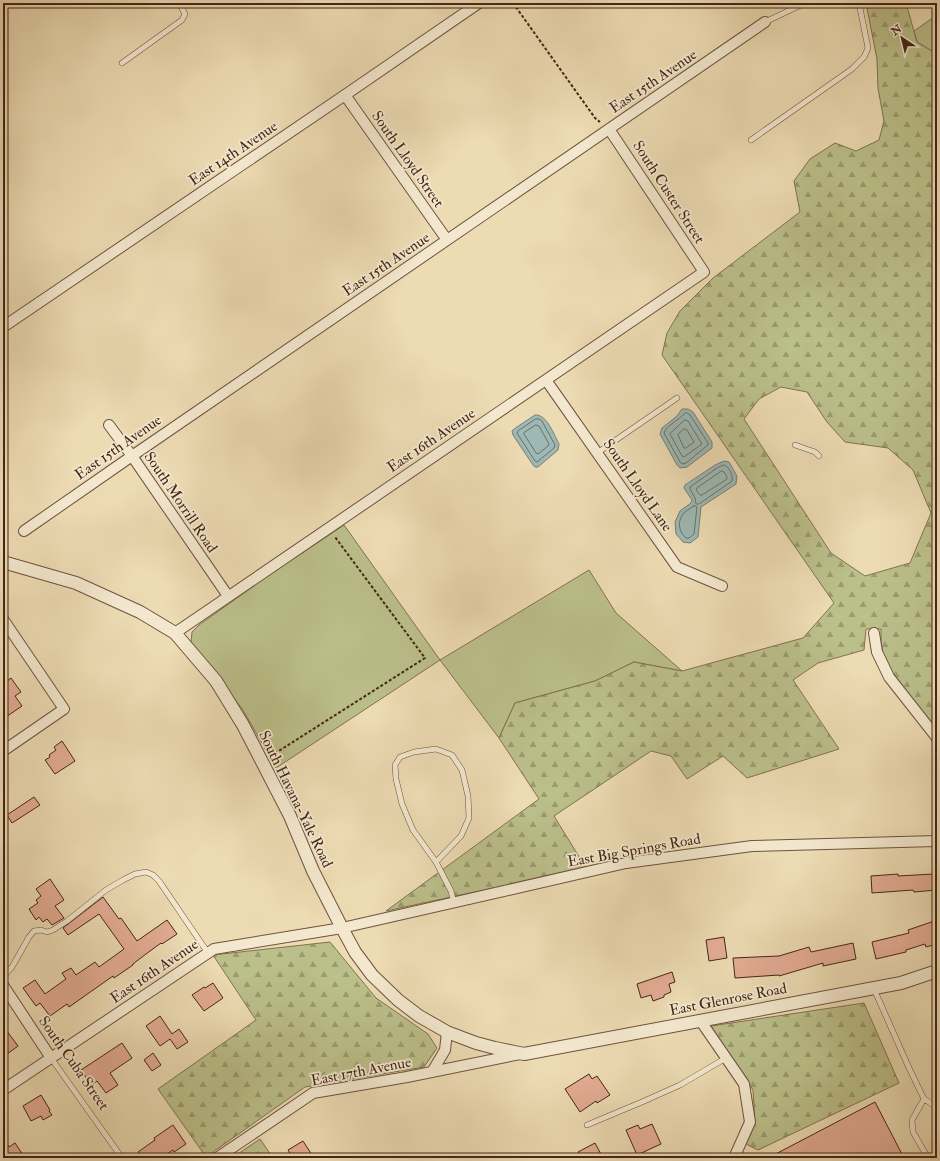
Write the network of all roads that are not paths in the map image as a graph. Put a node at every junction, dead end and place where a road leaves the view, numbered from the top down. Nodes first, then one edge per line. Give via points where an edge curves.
1 (179, 3) edge
2 (479, 3) edge
3 (805, 3) edge
4 (859, 3) edge
5 (765, 22) joint
6 (122, 63) dead end
7 (345, 95) junction
8 (609, 129) junction
9 (751, 140) dead end
10 (447, 240) junction
11 (704, 272) joint
12 (3, 327) edge
13 (546, 380) junction
14 (677, 398) dead end
15 (109, 425) dead end
16 (795, 445) dead end
17 (597, 453) junction
18 (132, 456) junction
19 (819, 456) dead end
20 (24, 531) dead end
21 (3, 562) edge
22 (722, 586) dead end
23 (228, 596) junction
24 (3, 619) edge
25 (175, 633) junction
26 (874, 633) dead end
27 (937, 738) edge
28 (3, 751) edge
29 (937, 841) edge
30 (436, 862) junction
31 (454, 903) junction
32 (342, 928) junction
33 (208, 953) junction
34 (937, 971) edge
35 (3, 977) edge
36 (3, 985) edge
37 (874, 988) junction
38 (700, 1020) junction
39 (447, 1032) junction
40 (524, 1054) junction
41 (51, 1058) junction
42 (726, 1058) junction
43 (432, 1072) junction
44 (3, 1090) edge
45 (924, 1099) junction
46 (937, 1107) edge
47 (587, 1125) dead end
48 (122, 1158) edge
49 (217, 1158) edge
50 (734, 1158) edge
51 (928, 1158) edge

1 - 6 lane via 185,14 182,20
2 - 7 street, East 14th Avenue
3 - 5 lane
4 - 9 lane via 868,48 864,57 852,69
5 - 8 street, East 15th Avenue
7 - 10 street, South Lloyd Street
7 - 12 street, East 14th Avenue
8 - 10 street, East 15th Avenue
8 - 11 street, South Custer Street
10 - 18 street, East 15th Avenue
11 - 13 street, East 16th Avenue
13 - 17 street, South Lloyd Lane
13 - 23 street, East 16th Avenue
14 - 17 lane
15 - 18 street, South Morrill Road
16 - 19 lane
17 - 22 street, South Lloyd Lane via 677,567
18 - 20 street, East 15th Avenue
18 - 23 street, South Morrill Road
21 - 25 street, South Havana-Yale Road via 76,583 140,612
23 - 25 street, East 16th Avenue
24 - 28 street via 64,709
25 - 32 street, South Havana-Yale Road via 216,681 243,725 290,816
26 - 27 street via 877,652 889,677
29 - 31 street, East Big Springs Road via 752,846 626,863
30 - 30 lane via 461,836 469,818 468,796 462,770 452,754 436,749 414,752 400,758 395,764 402,804 413,830
30 - 31 lane via 451,891
31 - 32 street, East Big Springs Road
32 - 33 street, East 16th Avenue via 214,949
32 - 39 street, South Havana-Yale Road via 372,975 419,1016
33 - 35 lane via 159,881 146,872 135,874 106,890 53,930 34,932
33 - 41 street, East 16th Avenue
34 - 37 street, East Glenrose Road via 901,983
36 - 41 street, South Cuba Street
37 - 38 street, East Glenrose Road
37 - 45 lane
38 - 40 street, East Glenrose Road
38 - 42 street
39 - 40 street, South Havana-Yale Road via 489,1047
39 - 43 street, East 17th Avenue via 445,1050
40 - 43 street, East 17th Avenue
41 - 44 street, East 16th Avenue
41 - 48 lane, South Cuba Street
42 - 47 lane via 680,1085
42 - 50 street via 744,1084 750,1122
43 - 49 street, East 17th Avenue via 313,1093
45 - 46 lane
45 - 51 lane via 912,1120 913,1132

